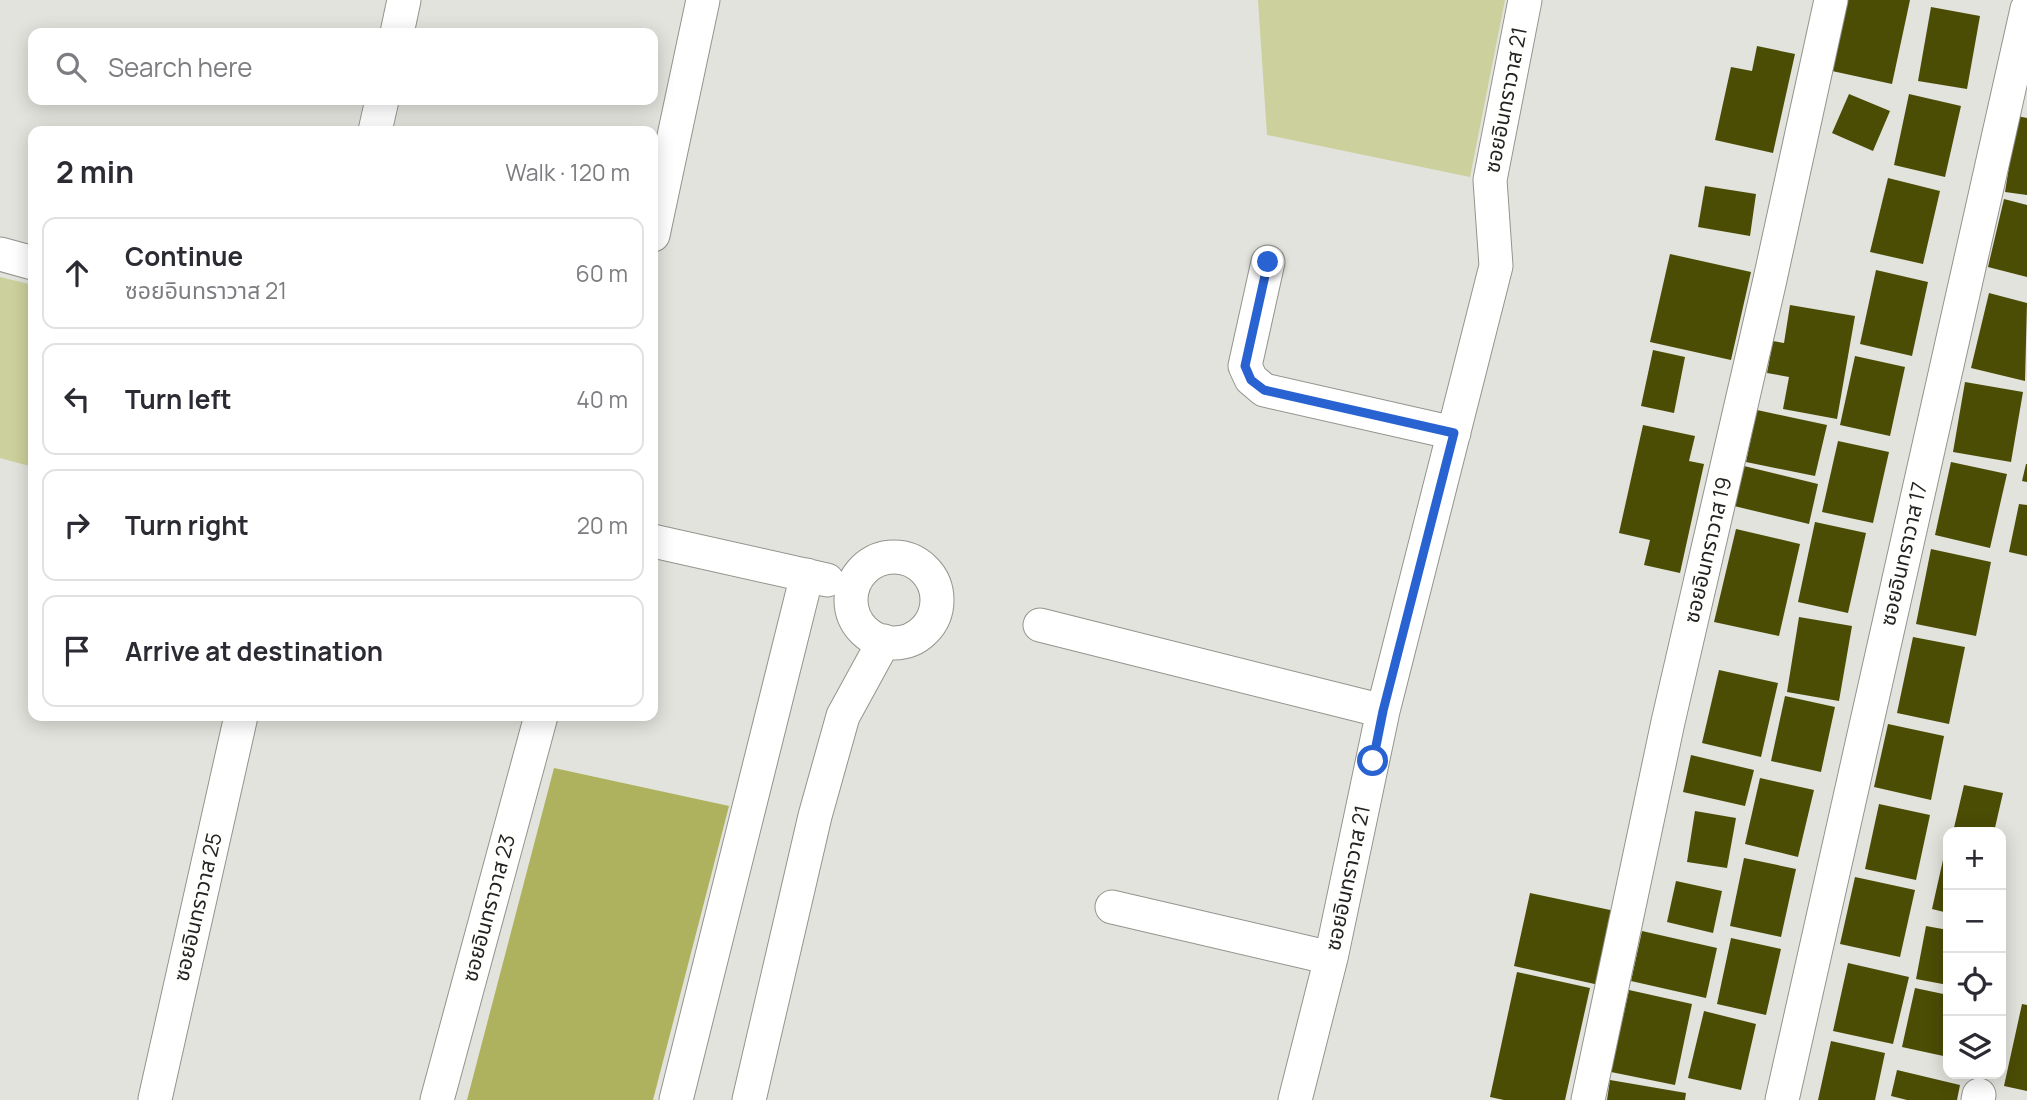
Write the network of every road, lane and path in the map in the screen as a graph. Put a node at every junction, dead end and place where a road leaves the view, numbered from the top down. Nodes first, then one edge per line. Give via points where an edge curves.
1 (404, 0) edge
2 (703, 0) edge
3 (1525, 0) edge
4 (1831, 0) edge
5 (2027, 9) edge
6 (398, 28) edge
7 (381, 105) edge
8 (376, 126) edge
9 (658, 212) edge
10 (0, 254) edge
11 (28, 262) edge
12 (1268, 262) dead end
13 (1454, 433) junction
14 (658, 542) edge
15 (807, 575) junction
16 (853, 586) junction
17 (1040, 625) dead end
18 (884, 641) junction
19 (1383, 711) junction
20 (240, 721) edge
21 (540, 721) edge
22 (1112, 907) dead end
23 (1331, 958) junction
24 (155, 1099) edge
25 (437, 1100) edge
26 (676, 1100) edge
27 (749, 1100) edge
28 (1295, 1100) edge
29 (1588, 1100) edge
30 (1782, 1100) edge

1 - 6 street
2 - 9 street
3 - 13 street, ซอยอินทราวาส 21 via 1490,180 1496,266
4 - 29 street, ซอยอินทราวาส 19
5 - 30 street, ซอยอินทราวาส 17
7 - 8 street
10 - 11 street
12 - 13 street via 1245,366 1251,380 1264,390
13 - 19 street, ซอยอินทราวาส 21
14 - 15 street
15 - 16 street
15 - 26 street
16 - 18 street via 853,614 870,636
16 - 18 street via 870,563 897,556 923,567 932,579 937,592 933,620 912,639
17 - 19 street
18 - 27 street via 844,716 815,816
19 - 23 street, ซอยอินทราวาส 21
20 - 24 street, ซอยอินทราวาส 25
21 - 25 street, ซอยอินทราวาส 23
22 - 23 street
23 - 28 street, ซอยอินทราวาส 21

